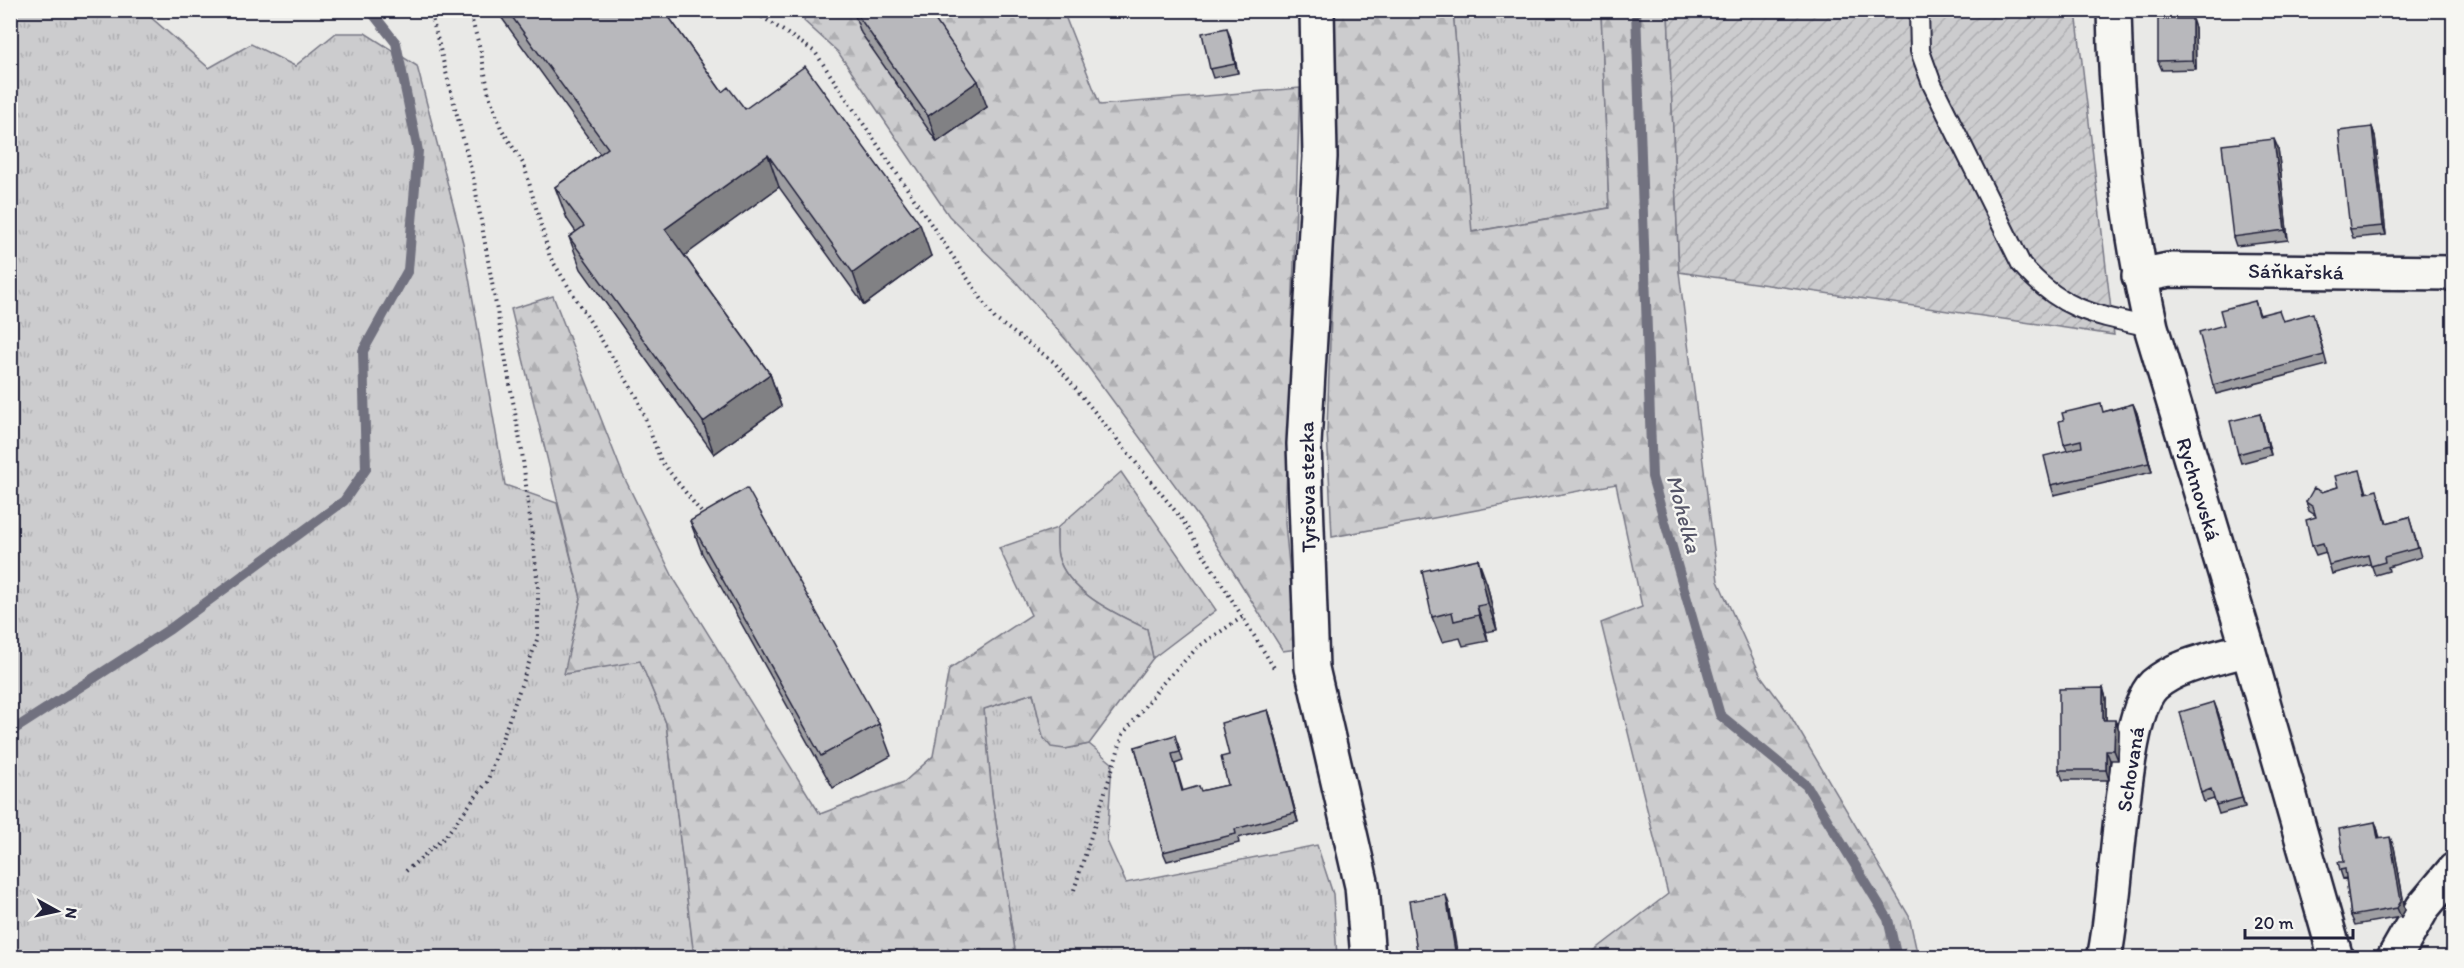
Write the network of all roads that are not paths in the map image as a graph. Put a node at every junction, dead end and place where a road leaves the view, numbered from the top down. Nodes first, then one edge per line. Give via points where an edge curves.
1 (1317, 10) edge
2 (1919, 10) edge
3 (2114, 10) edge
4 (2454, 273) edge
5 (2139, 276) junction
6 (2151, 327) junction
7 (2248, 649) junction
8 (2454, 870) edge
9 (1368, 957) edge
10 (2104, 957) edge
11 (2336, 957) edge
12 (2394, 957) edge

1 - 9 street, Tyršova stezka via 1320,157 1304,444 1312,668 1362,886
2 - 6 lane via 1920,51 1932,84 2021,264 2037,282 2072,307
3 - 5 street, Rychnovská via 2116,79
4 - 5 street, Sáňkařská via 2169,270
5 - 6 street, Rychnovská
6 - 7 street, Rychnovská
7 - 10 street, Schovaná via 2177,672 2154,686 2139,711 2129,758
7 - 11 street, Rychnovská
8 - 12 street via 2423,907

